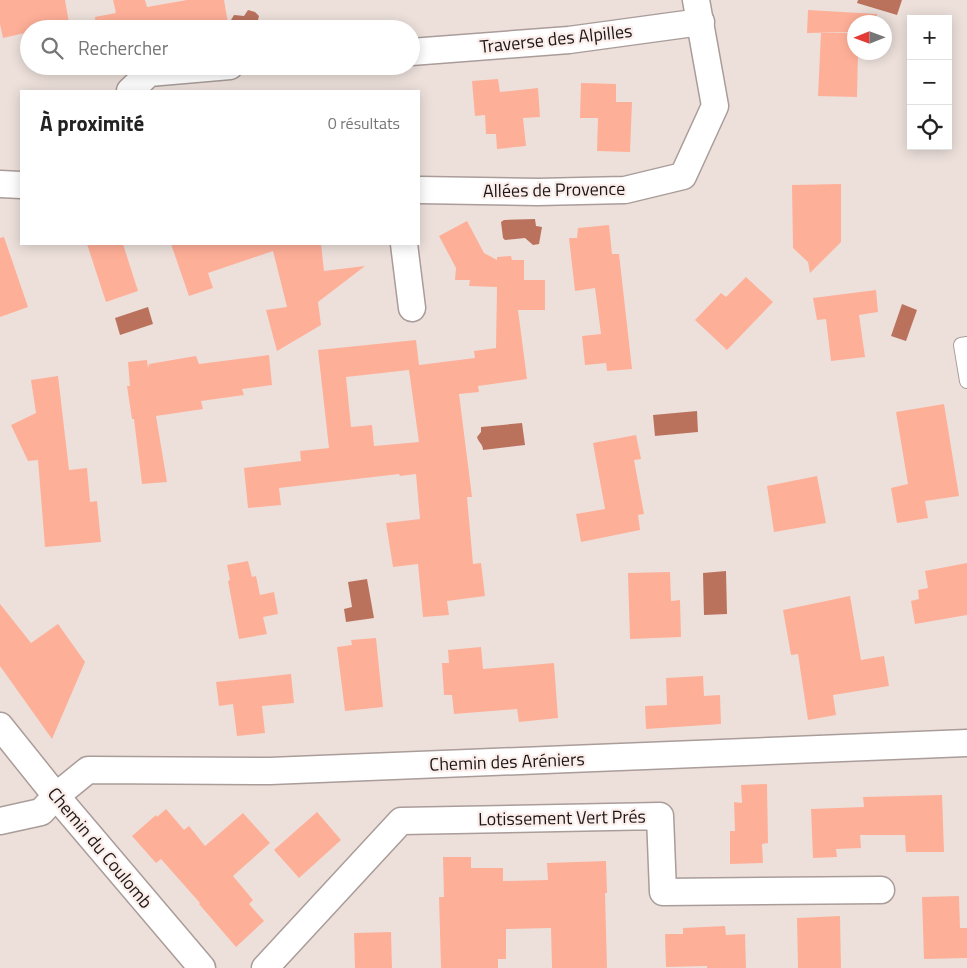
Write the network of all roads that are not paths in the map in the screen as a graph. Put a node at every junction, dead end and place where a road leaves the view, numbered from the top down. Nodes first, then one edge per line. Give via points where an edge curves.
1 (698, 11) edge
2 (420, 51) edge
3 (147, 75) edge
4 (131, 90) edge
5 (0, 184) edge
6 (20, 184) edge
7 (420, 190) edge
8 (404, 245) edge
9 (412, 308) dead end
10 (967, 344) edge
11 (967, 381) edge
12 (0, 726) edge
13 (967, 744) edge
14 (56, 796) junction
15 (0, 821) edge
16 (881, 890) dead end
17 (202, 968) edge
18 (265, 968) edge

1 - 2 street, Traverse des Alpilles via 569,40
1 - 7 street, Allées de Provence via 715,106 683,176 625,190
3 - 4 street
5 - 6 street
8 - 9 street
10 - 11 lane via 961,345
12 - 14 street, Chemin du Coulomb
13 - 14 street, Chemin des Aréniers via 270,771 88,770
14 - 15 street, Chemin des Aréniers via 42,812
14 - 17 street, Chemin du Coulomb
16 - 18 street, Lotissement Vert Prés via 663,892 660,816 401,821

